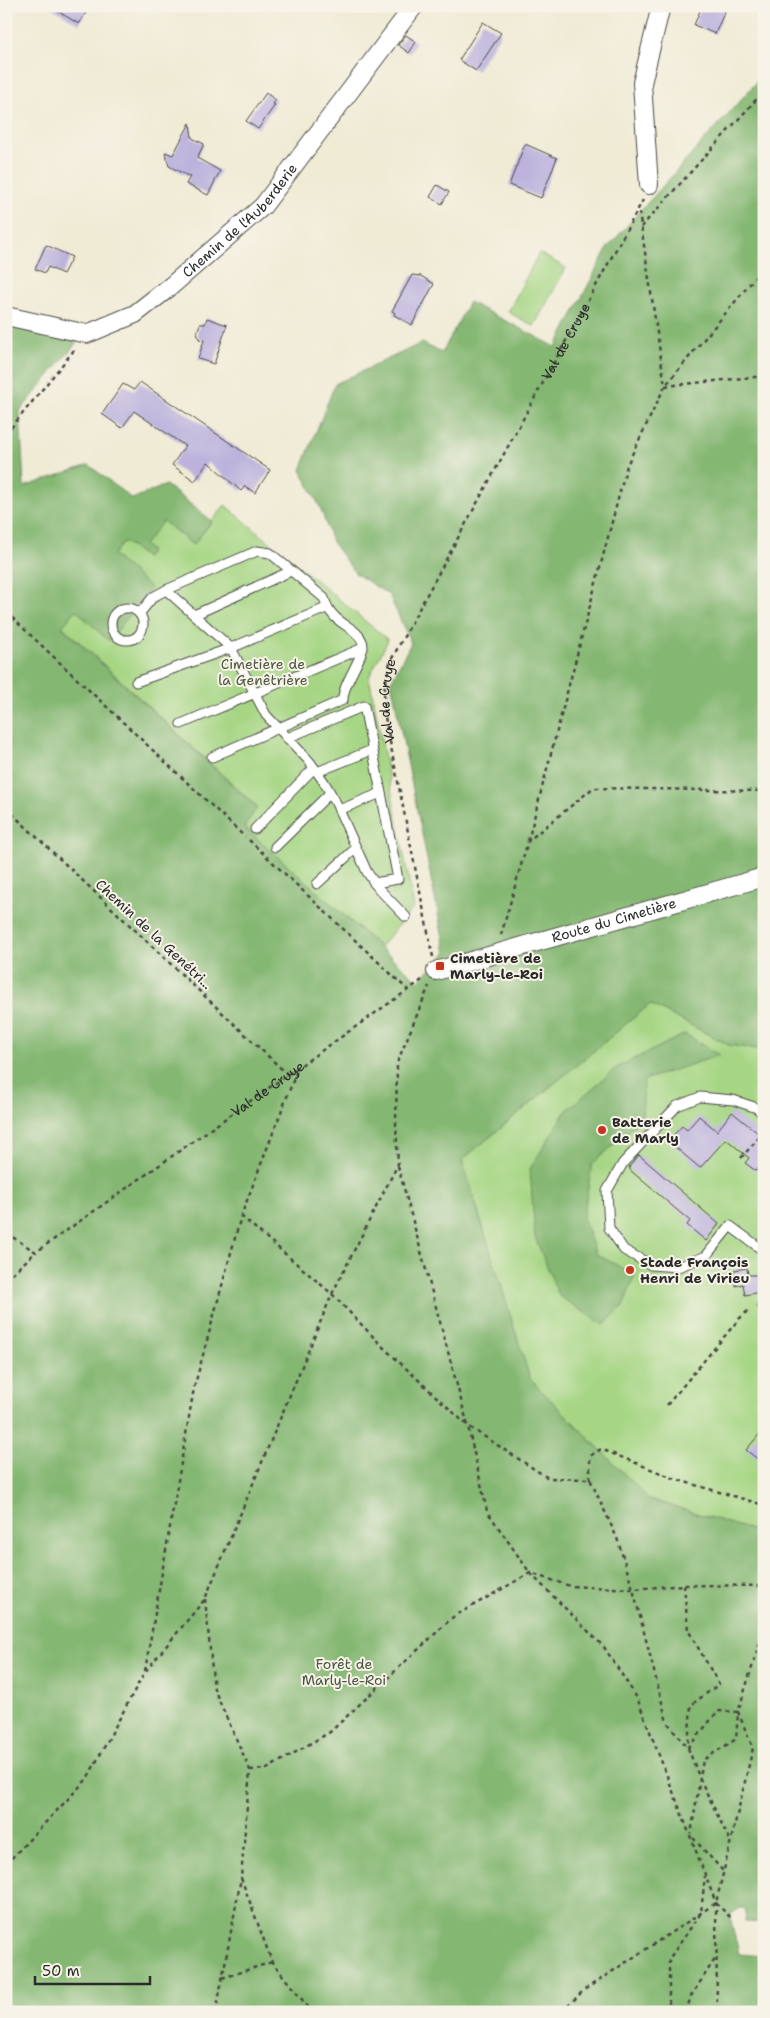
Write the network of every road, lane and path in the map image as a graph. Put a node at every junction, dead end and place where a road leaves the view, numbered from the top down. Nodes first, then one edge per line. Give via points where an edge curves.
1 (414, 6) edge
2 (661, 6) edge
3 (764, 91) edge
4 (649, 184) joint
5 (638, 210) junction
6 (641, 227) junction
7 (764, 267) edge
8 (6, 316) edge
9 (87, 334) junction
10 (764, 376) edge
11 (665, 386) junction
12 (6, 434) edge
13 (291, 571) junction
14 (166, 590) junction
15 (326, 608) junction
16 (6, 612) edge
17 (140, 613) dead end
18 (194, 615) junction
19 (231, 648) junction
20 (363, 648) junction
21 (136, 682) dead end
22 (254, 694) junction
23 (180, 724) dead end
24 (277, 728) junction
25 (287, 738) junction
26 (372, 750) junction
27 (212, 757) dead end
28 (316, 770) junction
29 (764, 791) edge
30 (381, 792) junction
31 (330, 793) junction
32 (6, 808) edge
33 (339, 810) junction
34 (254, 829) dead end
35 (528, 840) junction
36 (275, 847) dead end
37 (356, 848) junction
38 (764, 877) edge
39 (374, 883) junction
40 (317, 884) dead end
41 (406, 917) dead end
42 (496, 955) junction
43 (436, 970) junction
44 (408, 990) junction
45 (298, 1068) junction
46 (288, 1074) junction
47 (764, 1115) edge
48 (764, 1125) edge
49 (741, 1158) dead end
50 (398, 1164) junction
51 (241, 1216) junction
52 (6, 1233) edge
53 (764, 1251) edge
54 (36, 1252) junction
55 (6, 1279) edge
56 (332, 1294) junction
57 (763, 1304) edge
58 (667, 1404) dead end
59 (468, 1426) junction
60 (590, 1479) junction
61 (764, 1505) edge
62 (530, 1573) junction
63 (684, 1585) junction
64 (764, 1586) edge
65 (633, 1589) junction
66 (205, 1599) junction
67 (764, 1629) edge
68 (144, 1672) junction
69 (738, 1712) junction
70 (688, 1748) junction
71 (250, 1770) junction
72 (700, 1779) junction
73 (690, 1836) junction
74 (730, 1841) junction
75 (6, 1864) edge
76 (723, 1872) junction
77 (705, 1874) junction
78 (241, 1878) junction
79 (716, 1903) junction
80 (701, 1913) junction
81 (731, 1918) dead end
82 (716, 1958) junction
83 (272, 1962) junction
84 (222, 1978) junction
85 (216, 2012) edge
86 (312, 2012) edge
87 (562, 2012) edge
88 (669, 2012) edge
89 (686, 2012) edge
90 (717, 2012) edge

1 - 9 street, Chemin de l'Auberderie via 264,206 135,314
2 - 4 street via 642,83
3 - 6 path
4 - 5 path, Val de Cruye
5 - 6 path
5 - 43 path, Val de Cruye via 390,662 384,690 385,717
6 - 11 path
7 - 11 path
8 - 9 street
9 - 12 path
10 - 11 path
11 - 35 path via 627,465
13 - 14 lane via 270,553 257,551
13 - 15 lane via 324,598
13 - 18 lane
14 - 17 lane via 153,597
14 - 18 lane
15 - 19 lane
15 - 20 lane via 358,636
16 - 44 path
18 - 19 lane
19 - 21 lane
19 - 22 lane
20 - 22 lane
20 - 24 lane via 346,682 343,700
22 - 23 lane
22 - 24 lane
24 - 25 lane
24 - 27 lane
25 - 26 lane via 364,706
25 - 28 lane
26 - 28 lane
26 - 30 lane
28 - 31 lane
28 - 34 lane
29 - 35 path via 593,788
30 - 33 lane
30 - 39 lane via 398,879
31 - 33 lane
31 - 36 lane
32 - 46 path, Chemin de la Genétri...
33 - 37 lane
35 - 42 path
37 - 39 lane
37 - 40 lane
38 - 42 street, Route du Cimetière
39 - 41 lane
42 - 43 street, Route du Cimetière
43 - 44 path, Val de Cruye
43 - 50 path via 397,1062
44 - 45 path, Val de Cruye
45 - 46 path, Val de Cruye
45 - 51 path
46 - 54 path, Val de Cruye
47 - 53 lane via 757,1108 733,1100 700,1097 677,1106 623,1163 607,1191 609,1228 624,1250 651,1265 678,1267 706,1256 730,1226
48 - 49 path via 763,1133
50 - 56 path
50 - 59 path
51 - 56 path
51 - 68 path via 194,1388
52 - 54 path
54 - 55 path, Val de Cruye
56 - 59 path
56 - 66 path
57 - 58 path via 754,1306 739,1319
59 - 60 path via 548,1478
59 - 62 path via 487,1511
60 - 61 path via 590,1456 601,1449 678,1480
60 - 65 path via 617,1538
62 - 65 path via 570,1586
62 - 71 path via 453,1617 330,1732 267,1769
62 - 73 path via 604,1647 637,1698
63 - 64 path
63 - 65 path
63 - 70 path via 688,1630 719,1684 691,1705
65 - 70 path via 667,1722
66 - 68 path
66 - 71 path via 214,1689
67 - 69 path
68 - 75 path via 87,1779
69 - 70 path via 718,1711
69 - 72 path via 736,1739 703,1760
69 - 74 path via 752,1748
70 - 72 path
71 - 78 path
72 - 73 path
72 - 74 path
73 - 76 path
73 - 77 path
74 - 76 path
76 - 79 path
77 - 79 path
77 - 80 path
78 - 83 path
78 - 84 path
79 - 80 path
79 - 81 path
79 - 82 path
80 - 87 path via 584,1990
80 - 88 path via 670,1959
82 - 89 path via 691,1996
82 - 90 path
83 - 84 path
83 - 86 path
84 - 85 path

